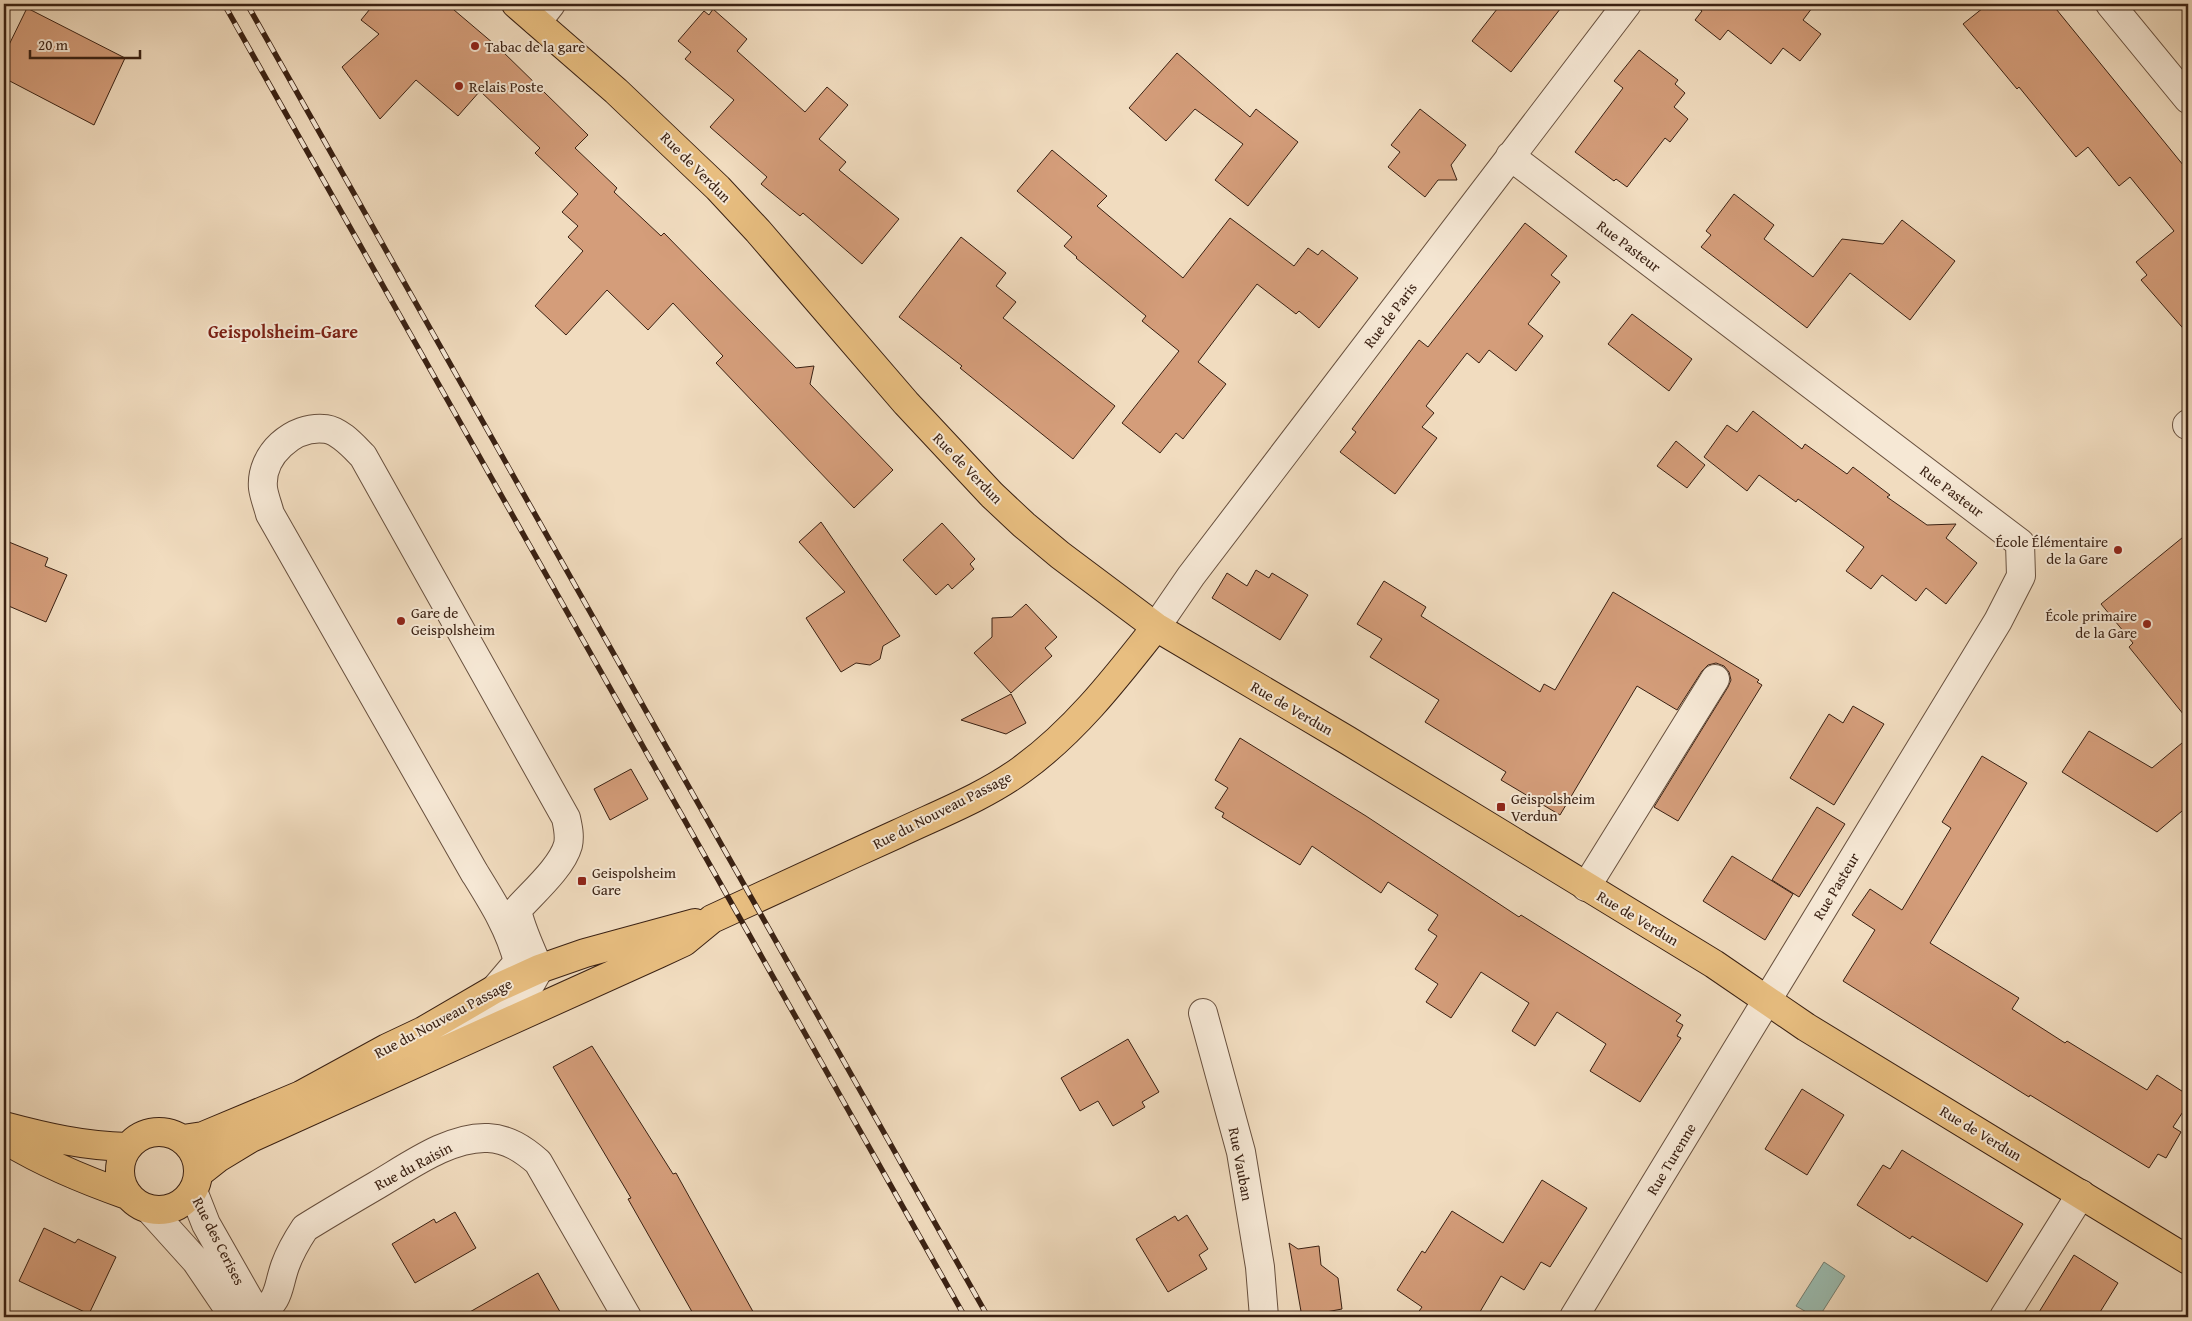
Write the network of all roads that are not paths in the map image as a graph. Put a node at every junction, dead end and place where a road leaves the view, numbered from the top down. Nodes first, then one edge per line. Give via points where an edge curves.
1 (516, 4) edge
2 (1627, 4) edge
3 (2110, 4) edge
4 (544, 13) edge
5 (2188, 100) edge
6 (1510, 156) junction
7 (1156, 627) junction
8 (1715, 679) dead end
9 (1586, 886) junction
10 (508, 912) junction
11 (712, 920) junction
12 (527, 939) junction
13 (585, 953) junction
14 (539, 969) junction
15 (495, 989) junction
16 (1766, 1000) junction
17 (1203, 1013) dead end
18 (338, 1096) junction
19 (4, 1126) edge
20 (4, 1139) edge
21 (183, 1139) junction
22 (127, 1147) junction
23 (196, 1182) junction
24 (2081, 1194) junction
25 (127, 1195) junction
26 (150, 1210) junction
27 (2188, 1260) edge
28 (250, 1316) edge
29 (627, 1317) edge
30 (1264, 1317) edge
31 (1574, 1317) edge
32 (2004, 1317) edge

1 - 4 main road, Rue de Verdun
2 - 6 street, Rue de Paris
3 - 5 street
4 - 7 main road, Rue de Verdun via 758,230 906,403 992,495 1053,549
6 - 7 street, Rue de Paris via 1191,576
6 - 16 street, Rue Pasteur via 2020,543 2021,576 1998,621
7 - 9 main road, Rue de Verdun
7 - 11 main road, Rue du Nouveau Passage via 1092,707 1020,770 948,810
8 - 9 street
9 - 16 main road, Rue de Verdun via 1714,964
10 - 10 street via 562,858 568,845 566,818 364,456 344,438 326,429 303,431 283,442 267,461 263,487 270,514 474,872
10 - 12 street
10 - 15 street via 518,962
11 - 13 main road, Rue du Nouveau Passage
11 - 18 main road, Rue du Nouveau Passage via 684,942
12 - 13 street via 552,953
12 - 14 street
13 - 14 main road, Rue du Nouveau Passage
14 - 15 main road, Rue du Nouveau Passage
14 - 18 street via 531,983 517,996 418,1045
15 - 21 main road, Rue du Nouveau Passage via 301,1096 203,1136
16 - 24 main road, Rue de Verdun
16 - 31 street, Rue Turenne
17 - 30 street, Rue Vauban via 1241,1152 1260,1266
18 - 23 main road, Rue du Nouveau Passage via 251,1138 218,1158
19 - 22 main road via 55,1140
20 - 25 main road via 86,1181
21 - 22 main road via 160,1131 147,1133
21 - 23 main road via 197,1159
22 - 25 main road via 119,1170
23 - 26 main road via 177,1206
23 - 28 street, Rue des Cerises via 206,1224
24 - 27 main road, Rue de Verdun
24 - 32 street
25 - 26 main road
26 - 28 street, Rue des Cerises
28 - 29 street, Rue du Raisin via 268,1308 276,1296 294,1244 305,1228 423,1158 457,1142 487,1138 507,1141 538,1162

